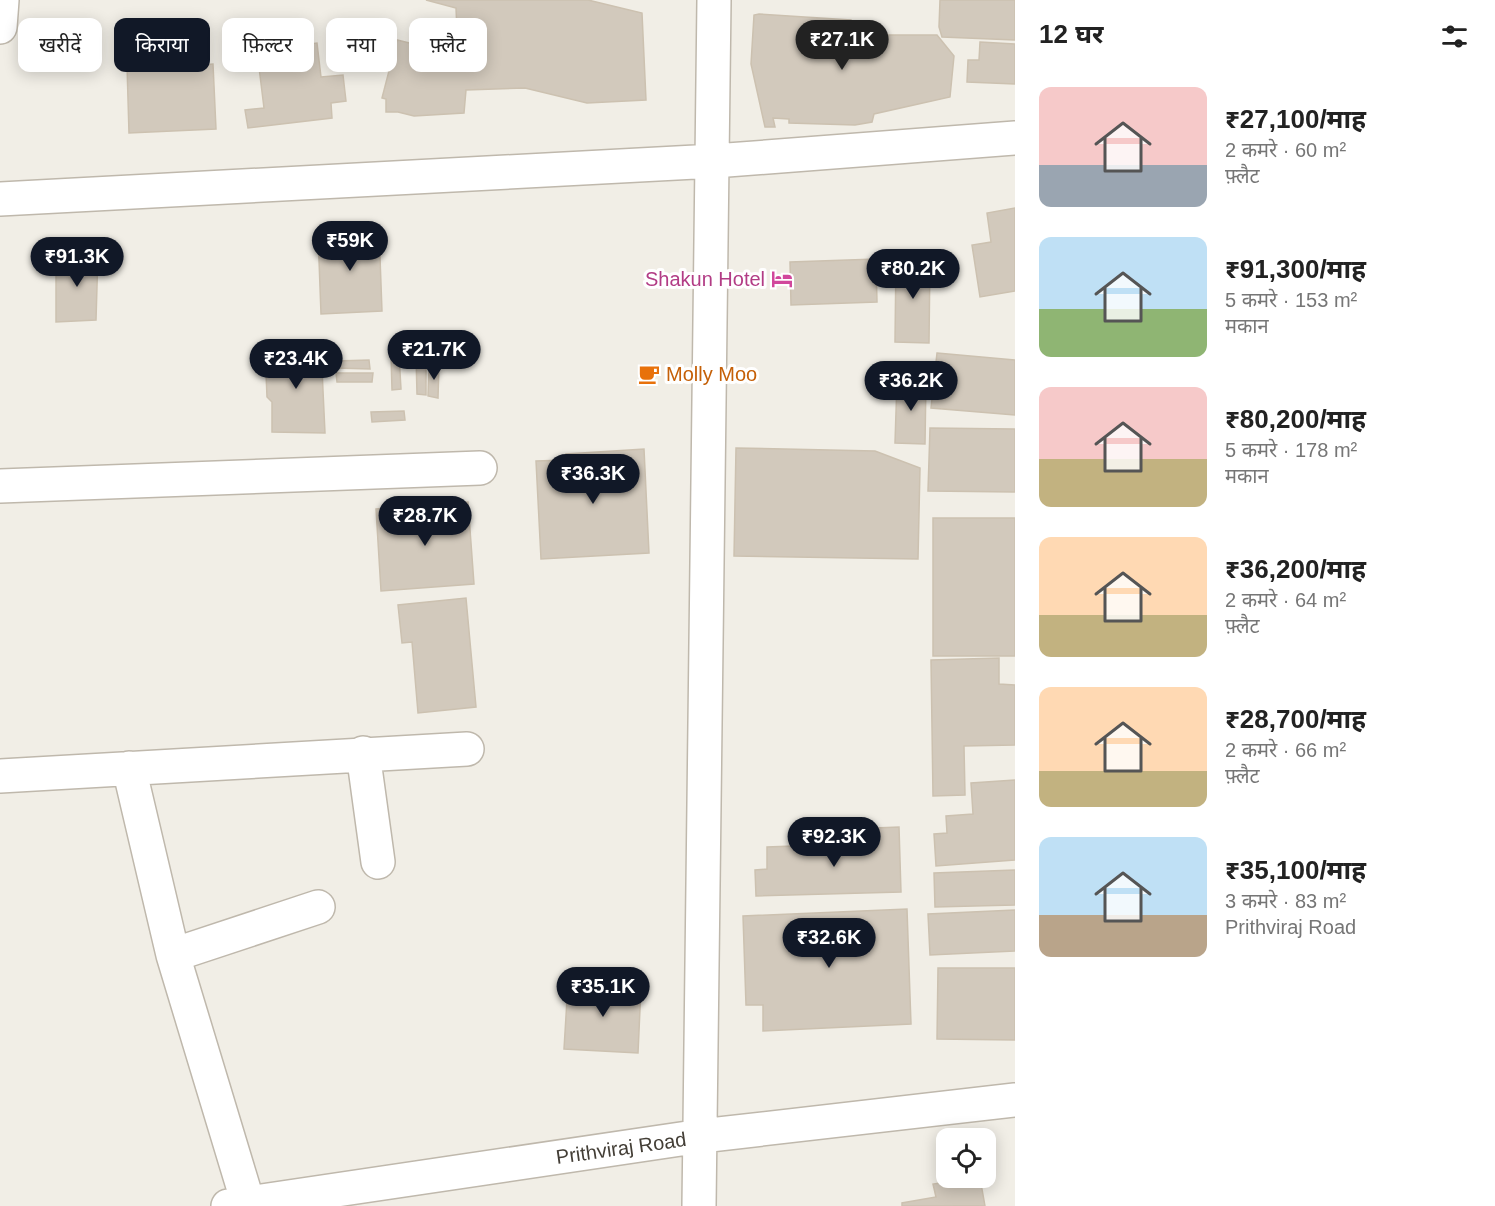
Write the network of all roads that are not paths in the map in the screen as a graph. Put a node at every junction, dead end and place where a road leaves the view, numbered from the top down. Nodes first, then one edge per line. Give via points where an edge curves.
1 (3, 0) edge
2 (714, 0) edge
3 (0, 27) edge
4 (1015, 138) edge
5 (714, 161) junction
6 (0, 200) edge
7 (480, 468) dead end
8 (0, 486) edge
9 (467, 749) dead end
10 (363, 753) junction
11 (129, 768) junction
12 (0, 776) edge
13 (378, 862) dead end
14 (318, 907) dead end
15 (173, 955) junction
16 (1015, 1100) edge
17 (1015, 1115) edge
18 (701, 1147) junction
19 (238, 1204) edge
20 (375, 1206) edge
21 (699, 1206) edge

1 - 3 street
2 - 5 street
4 - 5 street
5 - 6 street
5 - 18 street
7 - 8 street
9 - 10 street
10 - 11 street
10 - 13 street
11 - 12 street
11 - 15 street
14 - 15 street
15 - 19 street
16 - 18 street, Prithviraj Road
17 - 18 street, Prithviraj Road
18 - 19 street, Prithviraj Road
18 - 20 street, Prithviraj Road
18 - 21 street

